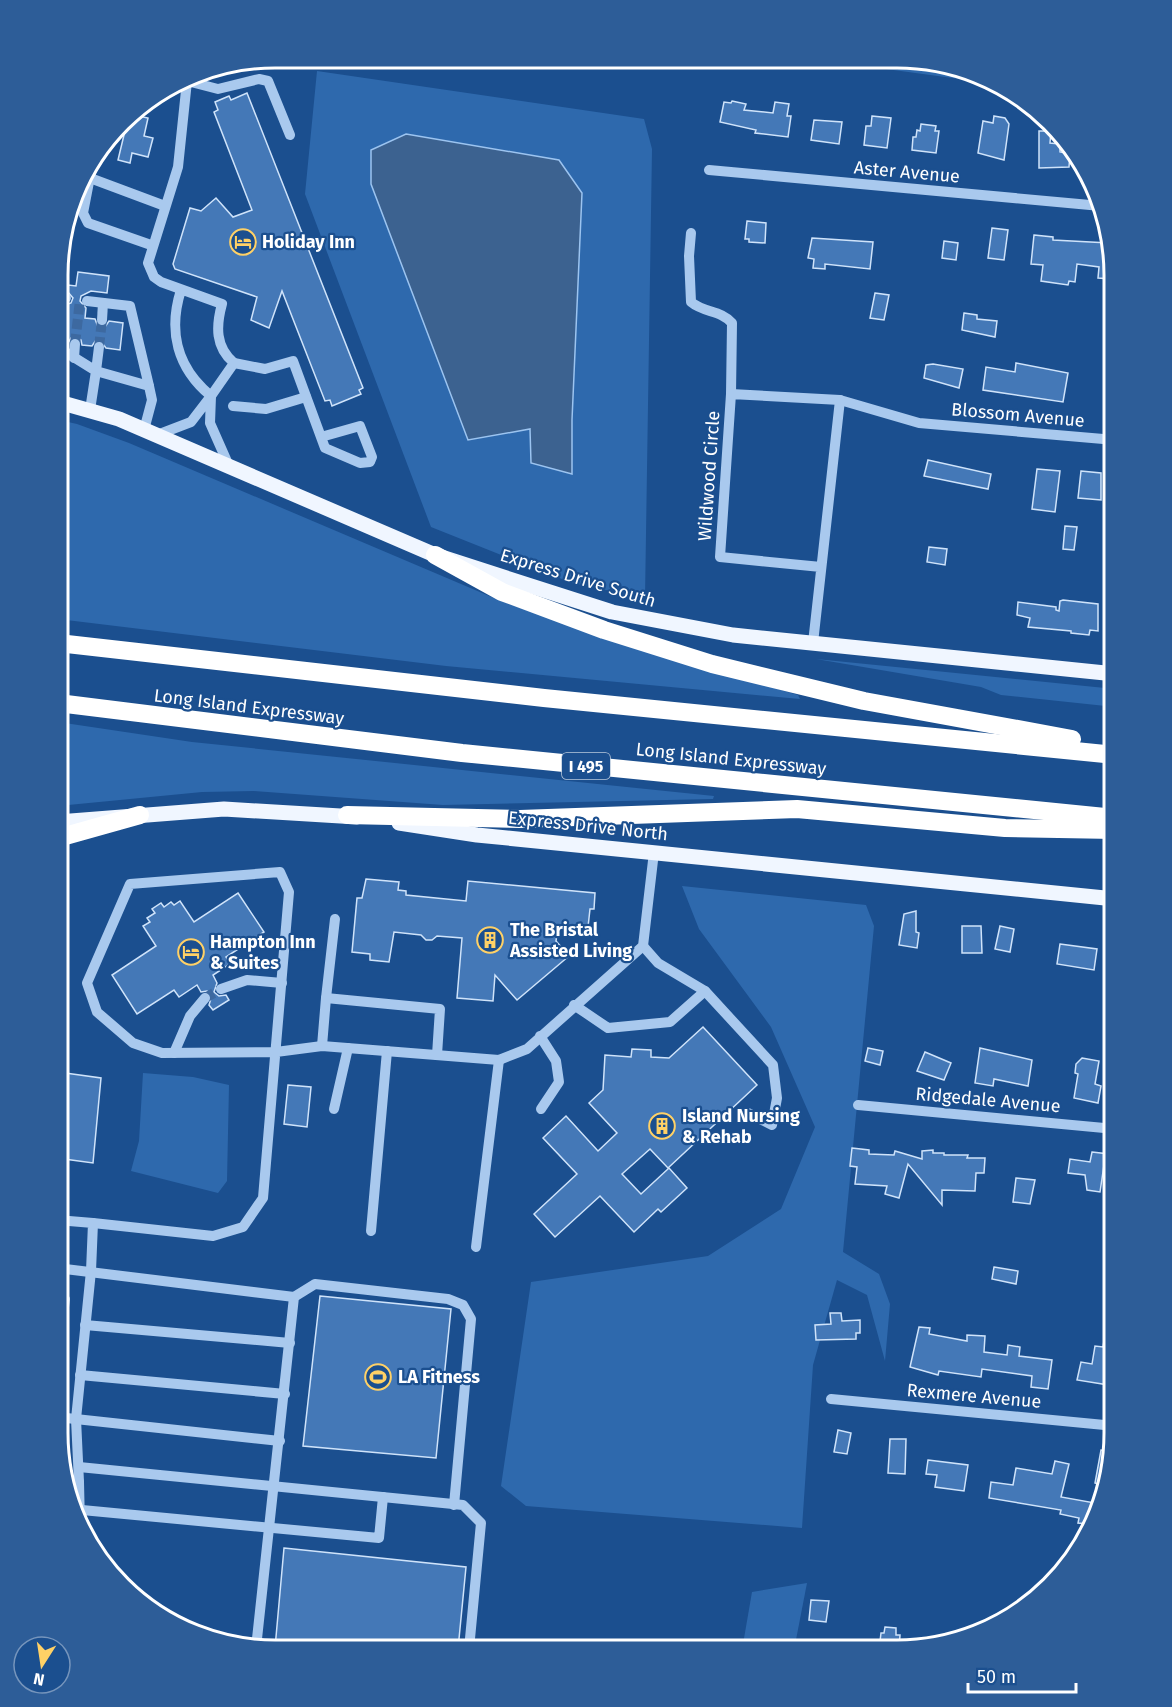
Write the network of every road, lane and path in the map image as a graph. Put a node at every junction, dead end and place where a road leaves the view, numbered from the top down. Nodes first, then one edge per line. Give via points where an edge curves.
1 (196, 83) edge
2 (184, 88) edge
3 (290, 135) dead end
4 (709, 170) dead end
5 (91, 178) edge
6 (89, 183) edge
7 (1092, 205) edge
8 (165, 206) junction
9 (691, 233) dead end
10 (152, 245) junction
11 (181, 290) junction
12 (87, 301) dead end
13 (103, 303) junction
14 (102, 320) tunnel mouth
15 (75, 344) tunnel mouth
16 (99, 347) tunnel mouth
17 (68, 354) edge
18 (74, 358) junction
19 (234, 363) junction
20 (96, 372) junction
21 (149, 386) junction
22 (731, 394) junction
23 (211, 396) junction
24 (306, 397) junction
25 (840, 400) junction
26 (68, 404) edge
27 (233, 406) dead end
28 (90, 410) junction
29 (919, 423) joint
30 (151, 433) junction
31 (321, 437) junction
32 (1104, 439) edge
33 (229, 466) junction
34 (435, 555) junction
35 (821, 567) junction
36 (813, 643) junction
37 (68, 644) edge
38 (1104, 673) edge
39 (68, 704) edge
40 (1104, 745) edge
41 (1104, 754) edge
42 (140, 815) junction
43 (347, 815) junction
44 (1104, 817) edge
45 (68, 821) edge
46 (1104, 830) edge
47 (68, 835) edge
48 (654, 852) junction
49 (1104, 898) edge
50 (335, 919) dead end
51 (643, 946) junction
52 (282, 983) junction
53 (221, 989) tunnel mouth
54 (705, 991) junction
55 (205, 998) tunnel mouth
56 (326, 998) junction
57 (574, 1005) junction
58 (540, 1036) junction
59 (322, 1046) junction
60 (348, 1048) junction
61 (387, 1051) junction
62 (276, 1052) junction
63 (174, 1053) junction
64 (437, 1055) junction
65 (499, 1060) junction
66 (858, 1105) dead end
67 (334, 1109) dead end
68 (541, 1109) dead end
69 (748, 1113) dead end
70 (1104, 1128) edge
71 (68, 1221) edge
72 (93, 1223) junction
73 (371, 1231) dead end
74 (476, 1247) dead end
75 (68, 1269) edge
76 (92, 1271) junction
77 (294, 1297) junction
78 (85, 1325) junction
79 (290, 1343) junction
80 (80, 1375) junction
81 (285, 1394) junction
82 (831, 1399) dead end
83 (68, 1418) edge
84 (76, 1419) junction
85 (1104, 1425) edge
86 (280, 1441) junction
87 (79, 1467) junction
88 (79, 1482) junction
89 (74, 1483) edge
90 (276, 1487) junction
91 (383, 1497) junction
92 (81, 1505) edge
93 (454, 1505) junction
94 (83, 1510) edge
95 (271, 1527) junction
96 (257, 1639) edge
97 (470, 1640) edge

1 - 3 street via 218,89 259,79 268,81
2 - 8 street via 180,158
4 - 7 street, Aster Avenue
5 - 8 street
6 - 10 street via 83,213 88,223
8 - 10 street
9 - 22 street via 692,302 700,309 726,316 732,323
10 - 11 street via 148,263 154,277
11 - 19 street via 222,304 216,330 223,350
11 - 23 street via 175,319 178,350 193,379
12 - 13 street
13 - 14 street
13 - 21 street via 130,306
15 - 18 street
16 - 20 street
17 - 18 street
18 - 20 street
19 - 23 street
19 - 24 street via 265,369 293,361
20 - 21 street
20 - 28 street
21 - 30 street
22 - 25 street, Wildwood Circle
22 - 35 street, Wildwood Circle via 720,557
23 - 30 street via 185,426
23 - 33 street via 210,423
24 - 27 street via 266,409
24 - 31 street
25 - 29 street, Wildwood Circle
25 - 35 street
26 - 28 main road, Express Drive South
28 - 30 main road, Express Drive South
29 - 32 street, Blossom Avenue
30 - 33 main road, Express Drive South
31 - 31 street via 325,448 360,463 370,462 372,457 360,426
33 - 34 main road, Express Drive South
34 - 36 main road, Express Drive South via 643,620
34 - 40 highway via 502,592 712,664 854,699
35 - 36 street
36 - 38 main road, Express Drive South
37 - 41 highway via 544,698
39 - 44 highway, Long Island Expressway / I 495 via 462,753
42 - 43 main road, Express Drive North via 224,809
42 - 45 main road, Express Drive North
42 - 47 highway
43 - 46 highway via 509,819 797,809 1005,828
43 - 48 main road, Express Drive North via 477,834
48 - 49 main road, Express Drive North
48 - 51 street
50 - 56 street
51 - 54 street via 658,963
51 - 57 street
52 - 53 street via 247,980
52 - 62 street
52 - 63 street via 290,892 280,872 130,884 87,983 97,1012 133,1044
54 - 57 street via 670,1022 608,1028
54 - 69 street via 773,1065 777,1098 772,1125
55 - 63 street via 190,1016
56 - 59 street
56 - 64 street via 440,1009
57 - 58 street
58 - 65 street via 527,1049
58 - 68 street via 556,1061 559,1082
59 - 60 street
59 - 62 street
60 - 61 street
60 - 67 street
61 - 64 street
61 - 73 street
62 - 63 street
62 - 72 street via 263,1198 243,1227 213,1236
64 - 65 street
65 - 74 street
66 - 70 street, Ridgedale Avenue
71 - 72 street
72 - 76 street
75 - 76 street
76 - 77 street
76 - 78 street
77 - 79 street
77 - 93 street via 315,1284 448,1299 463,1305 471,1319
78 - 79 street
78 - 80 street
79 - 81 street
80 - 81 street
80 - 84 street
81 - 86 street
82 - 85 street, Rexmere Avenue
83 - 84 street
84 - 86 street
84 - 87 street
86 - 90 street
87 - 88 street
87 - 90 street
88 - 89 street
88 - 92 street
90 - 91 street
90 - 95 street
91 - 93 street
91 - 95 street via 379,1538
93 - 97 street via 463,1505 481,1524
94 - 95 street
95 - 96 street

